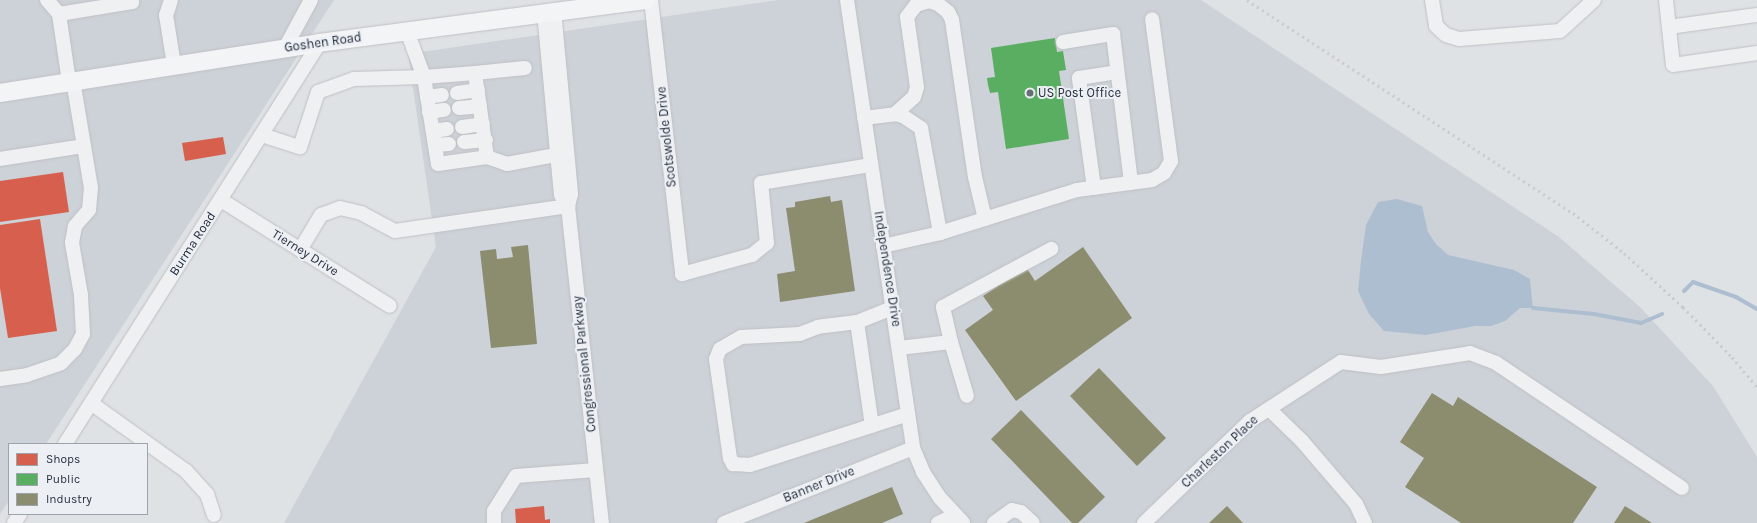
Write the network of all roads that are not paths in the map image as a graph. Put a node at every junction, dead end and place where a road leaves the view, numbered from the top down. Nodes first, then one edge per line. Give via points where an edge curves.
1 (47, 0) edge
2 (131, 0) edge
3 (171, 0) edge
4 (311, 0) edge
5 (646, 0) edge
6 (652, 0) edge
7 (847, 0) edge
8 (1432, 0) edge
9 (1594, 0) edge
10 (1666, 0) edge
11 (619, 2) edge
12 (549, 11) junction
13 (59, 14) junction
14 (1757, 15) edge
15 (1152, 19) dead end
16 (1669, 27) junction
17 (406, 31) junction
18 (1063, 42) dead end
19 (319, 43) junction
20 (285, 48) junction
21 (1757, 53) edge
22 (174, 65) junction
23 (525, 68) dead end
24 (1117, 72) junction
25 (475, 73) junction
26 (424, 77) junction
27 (71, 82) junction
28 (478, 90) junction
29 (0, 93) edge
30 (457, 93) dead end
31 (442, 95) dead end
32 (427, 97) junction
33 (480, 106) junction
34 (459, 108) dead end
35 (444, 110) dead end
36 (429, 112) junction
37 (895, 114) junction
38 (864, 118) junction
39 (483, 124) junction
40 (462, 127) dead end
41 (447, 129) dead end
42 (262, 135) junction
43 (434, 138) junction
44 (486, 140) junction
45 (464, 142) dead end
46 (449, 144) dead end
47 (84, 146) junction
48 (561, 154) junction
49 (488, 157) junction
50 (0, 159) edge
51 (871, 165) junction
52 (1131, 183) junction
53 (1094, 188) junction
54 (221, 200) junction
55 (568, 206) junction
56 (984, 219) junction
57 (940, 234) junction
58 (883, 246) junction
59 (300, 250) junction
60 (1051, 250) dead end
61 (390, 306) dead end
62 (892, 308) junction
63 (857, 322) junction
64 (951, 342) junction
65 (899, 348) junction
66 (0, 379) edge
67 (967, 396) dead end
68 (91, 403) junction
69 (1269, 409) junction
70 (908, 414) junction
71 (872, 426) junction
72 (66, 443) edge
73 (147, 443) edge
74 (148, 444) edge
75 (913, 448) junction
76 (596, 470) junction
77 (1682, 488) dead end
78 (214, 515) dead end
79 (959, 519) edge
80 (494, 523) edge
81 (602, 523) edge
82 (724, 523) edge
83 (938, 523) edge
84 (994, 523) edge
85 (1033, 523) edge
86 (1144, 523) edge
87 (1365, 523) edge

1 - 13 street
2 - 13 street via 132,2
3 - 22 street via 166,15
4 - 20 street
5 - 11 main road, Goshen Road
6 - 51 street, Scotswolde Drive via 682,274 752,255 767,243 761,183
7 - 38 street, Independence Drive
8 - 9 street via 1436,26 1446,35 1459,39 1560,32
10 - 16 street
11 - 12 main road, Goshen Road
12 - 17 main road, Goshen Road
12 - 48 street, Congressional Parkway
13 - 27 street
14 - 16 street
15 - 52 street via 1172,161 1164,173 1152,180
16 - 21 street via 1673,66
17 - 19 main road, Goshen Road
17 - 26 street
18 - 24 street via 1113,34
19 - 20 main road, Goshen Road
19 - 42 street, Burma Road
20 - 22 main road, Goshen Road
22 - 27 main road, Goshen Road
23 - 25 street
24 - 52 street
24 - 53 street via 1079,78
25 - 26 street
25 - 28 street
26 - 32 street
26 - 42 street via 354,79 318,92 300,147
27 - 29 main road, Goshen Road
27 - 47 street
28 - 30 street
28 - 33 street
31 - 32 street
32 - 36 street
33 - 34 street
33 - 39 street
35 - 36 street
36 - 43 street
37 - 38 street
37 - 56 street via 914,97 916,87 907,17 916,5 928,1 948,12 952,20 975,177
37 - 57 street via 904,116 921,128
38 - 51 street, Independence Drive
39 - 40 street
39 - 44 street
41 - 43 street
42 - 54 street, Burma Road
43 - 46 street
43 - 49 street via 438,164
44 - 45 street
44 - 49 street
47 - 50 street
47 - 66 street via 91,199 89,210 75,226 72,243 81,295 83,334 75,349 61,363 27,375
48 - 49 street via 506,164
48 - 55 street, Congressional Parkway via 571,194
51 - 58 street, Independence Drive
52 - 53 street
53 - 56 street via 1077,190
54 - 59 street, Tierney Drive
54 - 68 street, Burma Road
55 - 59 street via 395,231 361,213 340,208 322,216
55 - 76 street, Congressional Parkway
56 - 57 street
57 - 58 street
58 - 62 street, Independence Drive
59 - 61 street, Tierney Drive
60 - 64 street via 942,307
62 - 63 street
62 - 65 street, Independence Drive
63 - 71 street
63 - 71 street via 818,327 800,334 741,337 720,349 716,359 730,458 734,464 750,465
64 - 65 street
64 - 67 street
65 - 70 street, Independence Drive
68 - 72 street, Burma Road
68 - 73 street
69 - 77 street, Charleston Place via 1342,362 1382,367 1470,353 1496,363
69 - 86 street, Charleston Place via 1250,420
69 - 87 street via 1302,441 1356,504
70 - 71 street
70 - 75 street, Independence Drive
74 - 78 street via 186,471 207,494
75 - 79 street, Independence Drive via 922,472
75 - 82 street, Banner Drive
76 - 80 street via 516,476 494,511
76 - 81 street, Congressional Parkway
79 - 83 street
84 - 85 street via 1012,510 1021,512

